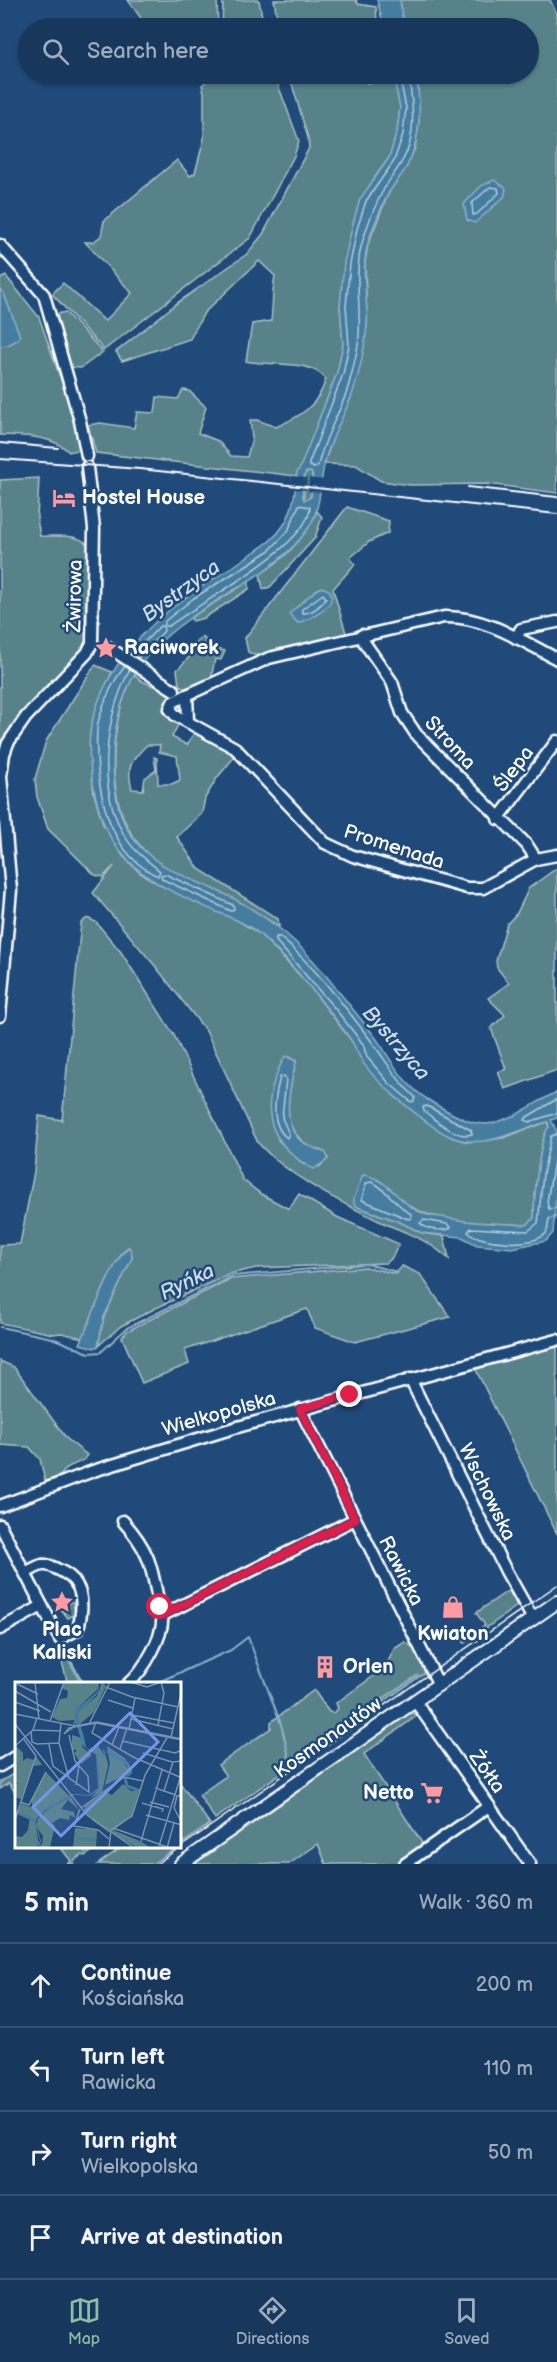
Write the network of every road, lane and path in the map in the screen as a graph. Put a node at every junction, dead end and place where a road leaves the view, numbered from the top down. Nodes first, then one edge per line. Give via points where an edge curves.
1 (0, 245) edge
2 (557, 622) edge
3 (362, 635) junction
4 (516, 638) junction
5 (108, 647) dead end
6 (557, 659) edge
7 (174, 690) dead end
8 (187, 695) junction
9 (188, 721) junction
10 (557, 741) edge
11 (498, 819) junction
12 (557, 855) edge
13 (536, 859) junction
14 (0, 1016) edge
15 (557, 1340) edge
16 (410, 1379) junction
17 (300, 1409) junction
18 (0, 1506) edge
19 (355, 1519) junction
20 (123, 1521) dead end
21 (0, 1525) edge
22 (25, 1574) junction
23 (557, 1602) edge
24 (42, 1606) junction
25 (163, 1615) junction
26 (533, 1619) junction
27 (0, 1629) edge
28 (130, 1682) edge
29 (439, 1685) junction
30 (415, 1701) junction
31 (15, 1757) edge
32 (0, 1766) edge
33 (489, 1806) junction
34 (528, 1860) edge
35 (181, 1864) edge
36 (405, 1864) edge
37 (515, 1864) edge

1 - 14 street, Żwirowa via 44,296 80,421 94,528 92,643 15,730 4,754 1,776 11,890
2 - 4 street via 521,629
3 - 4 street via 455,617
3 - 8 street via 269,658
3 - 11 street, Stroma via 392,682 407,723
4 - 6 street
5 - 7 street
8 - 9 street
8 - 9 street, Promenada via 173,702 170,709
9 - 13 street, Promenada via 235,748 325,843 343,852 467,888 493,884
10 - 11 street, Ślepa
11 - 13 street, Stroma via 527,845
12 - 13 street, Promenada
15 - 16 street, Wielkopolska
16 - 17 street, Wielkopolska
16 - 26 street, Wschowska
17 - 18 street, Wielkopolska via 93,1470
17 - 19 street, Rawicka
19 - 25 street
19 - 29 street, Rawicka
20 - 25 street via 149,1557
21 - 22 street
22 - 24 street
22 - 24 street via 41,1565 69,1575 80,1590 83,1603 78,1629 60,1639
23 - 26 main road, Kosmonautów
24 - 27 street
25 - 28 street via 154,1647
26 - 29 main road, Kosmonautów
29 - 30 main road, Kosmonautów
30 - 33 street, Żółta
30 - 35 main road, Kosmonautów
31 - 32 street
33 - 34 street, Żółta
33 - 36 street
34 - 37 street

